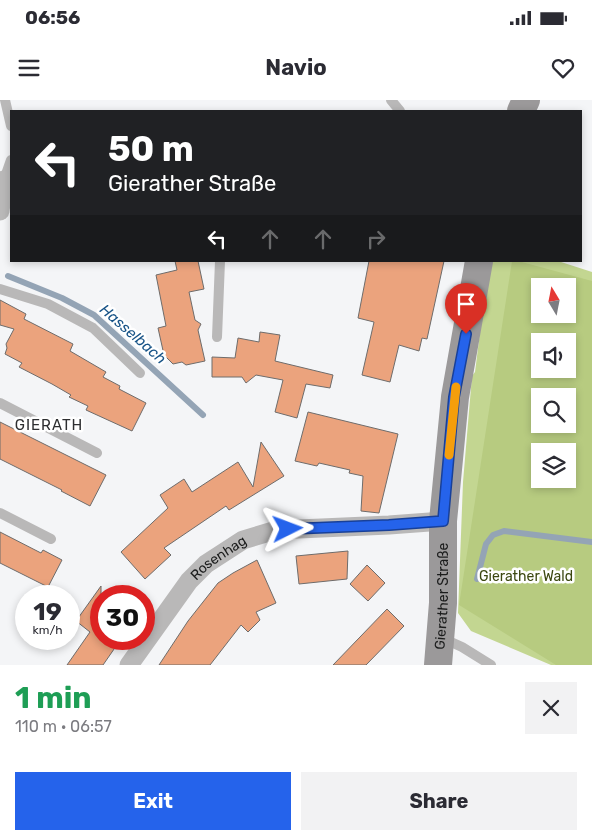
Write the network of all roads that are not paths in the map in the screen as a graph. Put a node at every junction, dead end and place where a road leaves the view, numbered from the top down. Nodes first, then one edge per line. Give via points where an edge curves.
1 (5, 100) edge
2 (10, 122) edge
3 (10, 163) edge
4 (4, 180) joint
5 (0, 210) edge
6 (220, 262) edge
7 (479, 262) edge
8 (0, 289) edge
9 (217, 337) dead end
10 (140, 373) dead end
11 (0, 402) edge
12 (97, 453) dead end
13 (0, 513) edge
14 (443, 521) junction
15 (51, 539) dead end
16 (440, 637) junction
17 (129, 665) edge
18 (438, 665) edge
19 (491, 665) edge

1 - 2 lane
3 - 4 lane
4 - 5 street
6 - 9 lane
7 - 14 street, Gierather Straße via 454,397
8 - 10 lane via 48,304 93,328
11 - 12 lane
13 - 15 lane
14 - 16 street, Gierather Straße
14 - 17 street, Rosenhag via 276,530 244,540 206,564 189,581
16 - 18 street, Gierather Straße
16 - 19 lane

